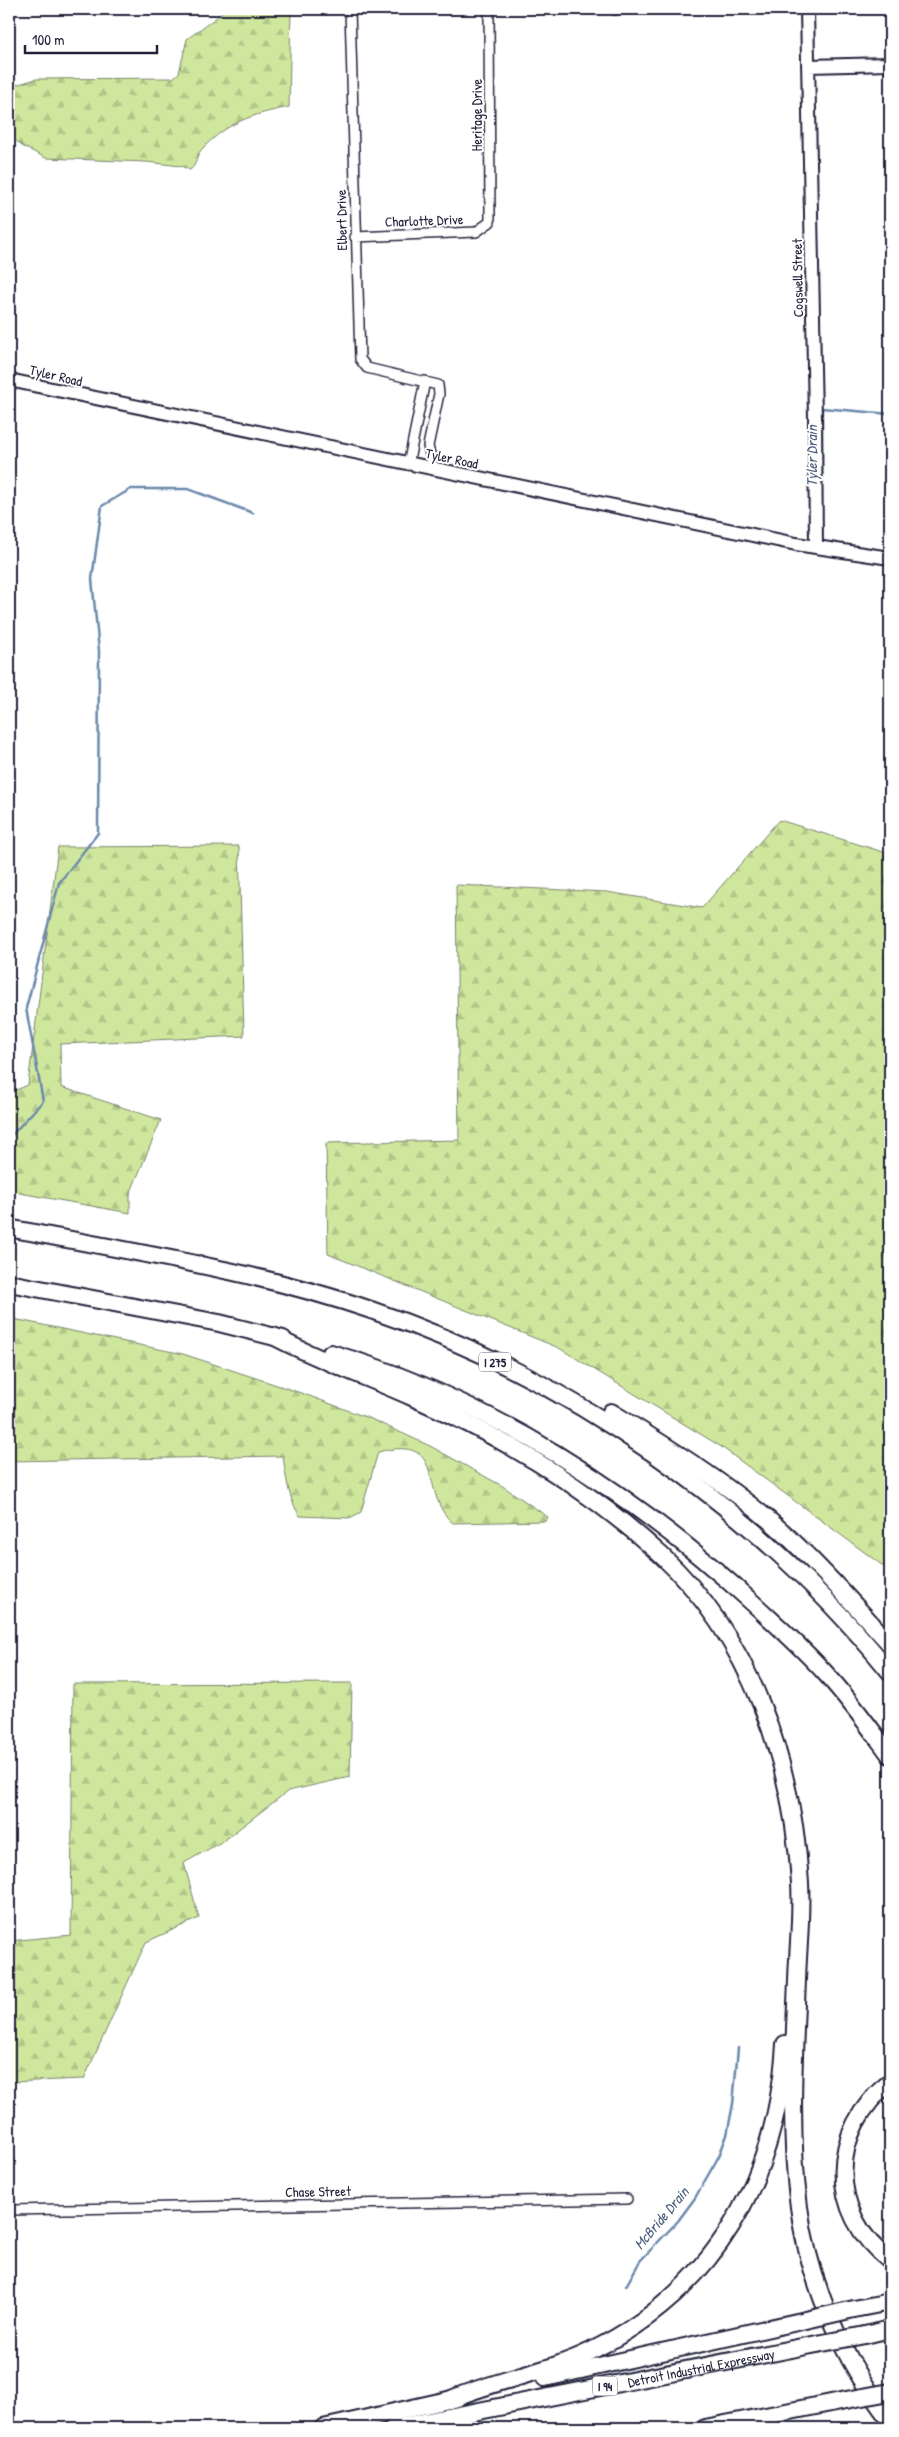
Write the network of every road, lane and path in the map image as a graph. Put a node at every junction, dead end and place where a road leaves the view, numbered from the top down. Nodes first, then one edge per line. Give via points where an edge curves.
1 (350, 9) edge
2 (489, 9) edge
3 (807, 9) edge
4 (890, 64) edge
5 (808, 66) junction
6 (490, 222) joint
7 (355, 237) junction
8 (9, 380) edge
9 (429, 382) junction
10 (408, 464) junction
11 (434, 470) junction
12 (816, 547) junction
13 (890, 558) edge
14 (9, 1228) edge
15 (9, 1283) edge
16 (273, 1336) junction
17 (513, 1370) junction
18 (833, 1581) junction
19 (890, 1633) edge
20 (890, 1644) edge
21 (890, 1672) edge
22 (890, 1755) edge
23 (796, 1855) junction
24 (890, 2082) edge
25 (627, 2199) dead end
26 (9, 2210) edge
27 (890, 2261) edge
28 (890, 2302) edge
29 (890, 2329) edge
30 (890, 2392) edge
31 (449, 2400) junction
32 (890, 2420) edge
33 (323, 2428) edge
34 (393, 2428) edge
35 (705, 2428) edge

1 - 7 street, Elbert Drive
2 - 6 street, Heritage Drive
3 - 5 street, Cogswell Street
4 - 5 street
5 - 12 street, Cogswell Street
6 - 7 street, Charlotte Drive via 476,232
7 - 9 street, Elbert Drive via 361,363 367,368
8 - 10 street, Tyler Road
9 - 10 street
9 - 11 street via 438,385 439,390 428,446
10 - 11 street, Tyler Road
11 - 12 street, Tyler Road
12 - 13 street, Tyler Road
14 - 17 highway, I 275 via 264,1279 371,1310
15 - 16 highway
16 - 22 highway via 373,1367 440,1394 543,1447 610,1489 699,1556 789,1635 851,1703
16 - 23 highway via 311,1356 470,1424 600,1505 664,1558 714,1617 750,1678 778,1749 789,1797
17 - 18 highway via 563,1387 596,1403 692,1464 784,1533
17 - 21 highway, I 275 via 607,1423 714,1498 837,1610
18 - 19 highway via 859,1600
18 - 20 highway
23 - 31 highway via 781,2090 758,2176 730,2231 691,2279 623,2334 562,2363 481,2386
23 - 32 highway via 800,1885 794,2144 799,2209 806,2246 834,2328
24 - 27 highway via 869,2101 854,2125 848,2137 843,2166 846,2197 855,2220 870,2242
25 - 26 street, Chase Street
28 - 31 highway, bridge
29 - 34 highway, Detroit Industrial Expressway / I 94, bridge
30 - 35 highway, bridge
31 - 33 highway

